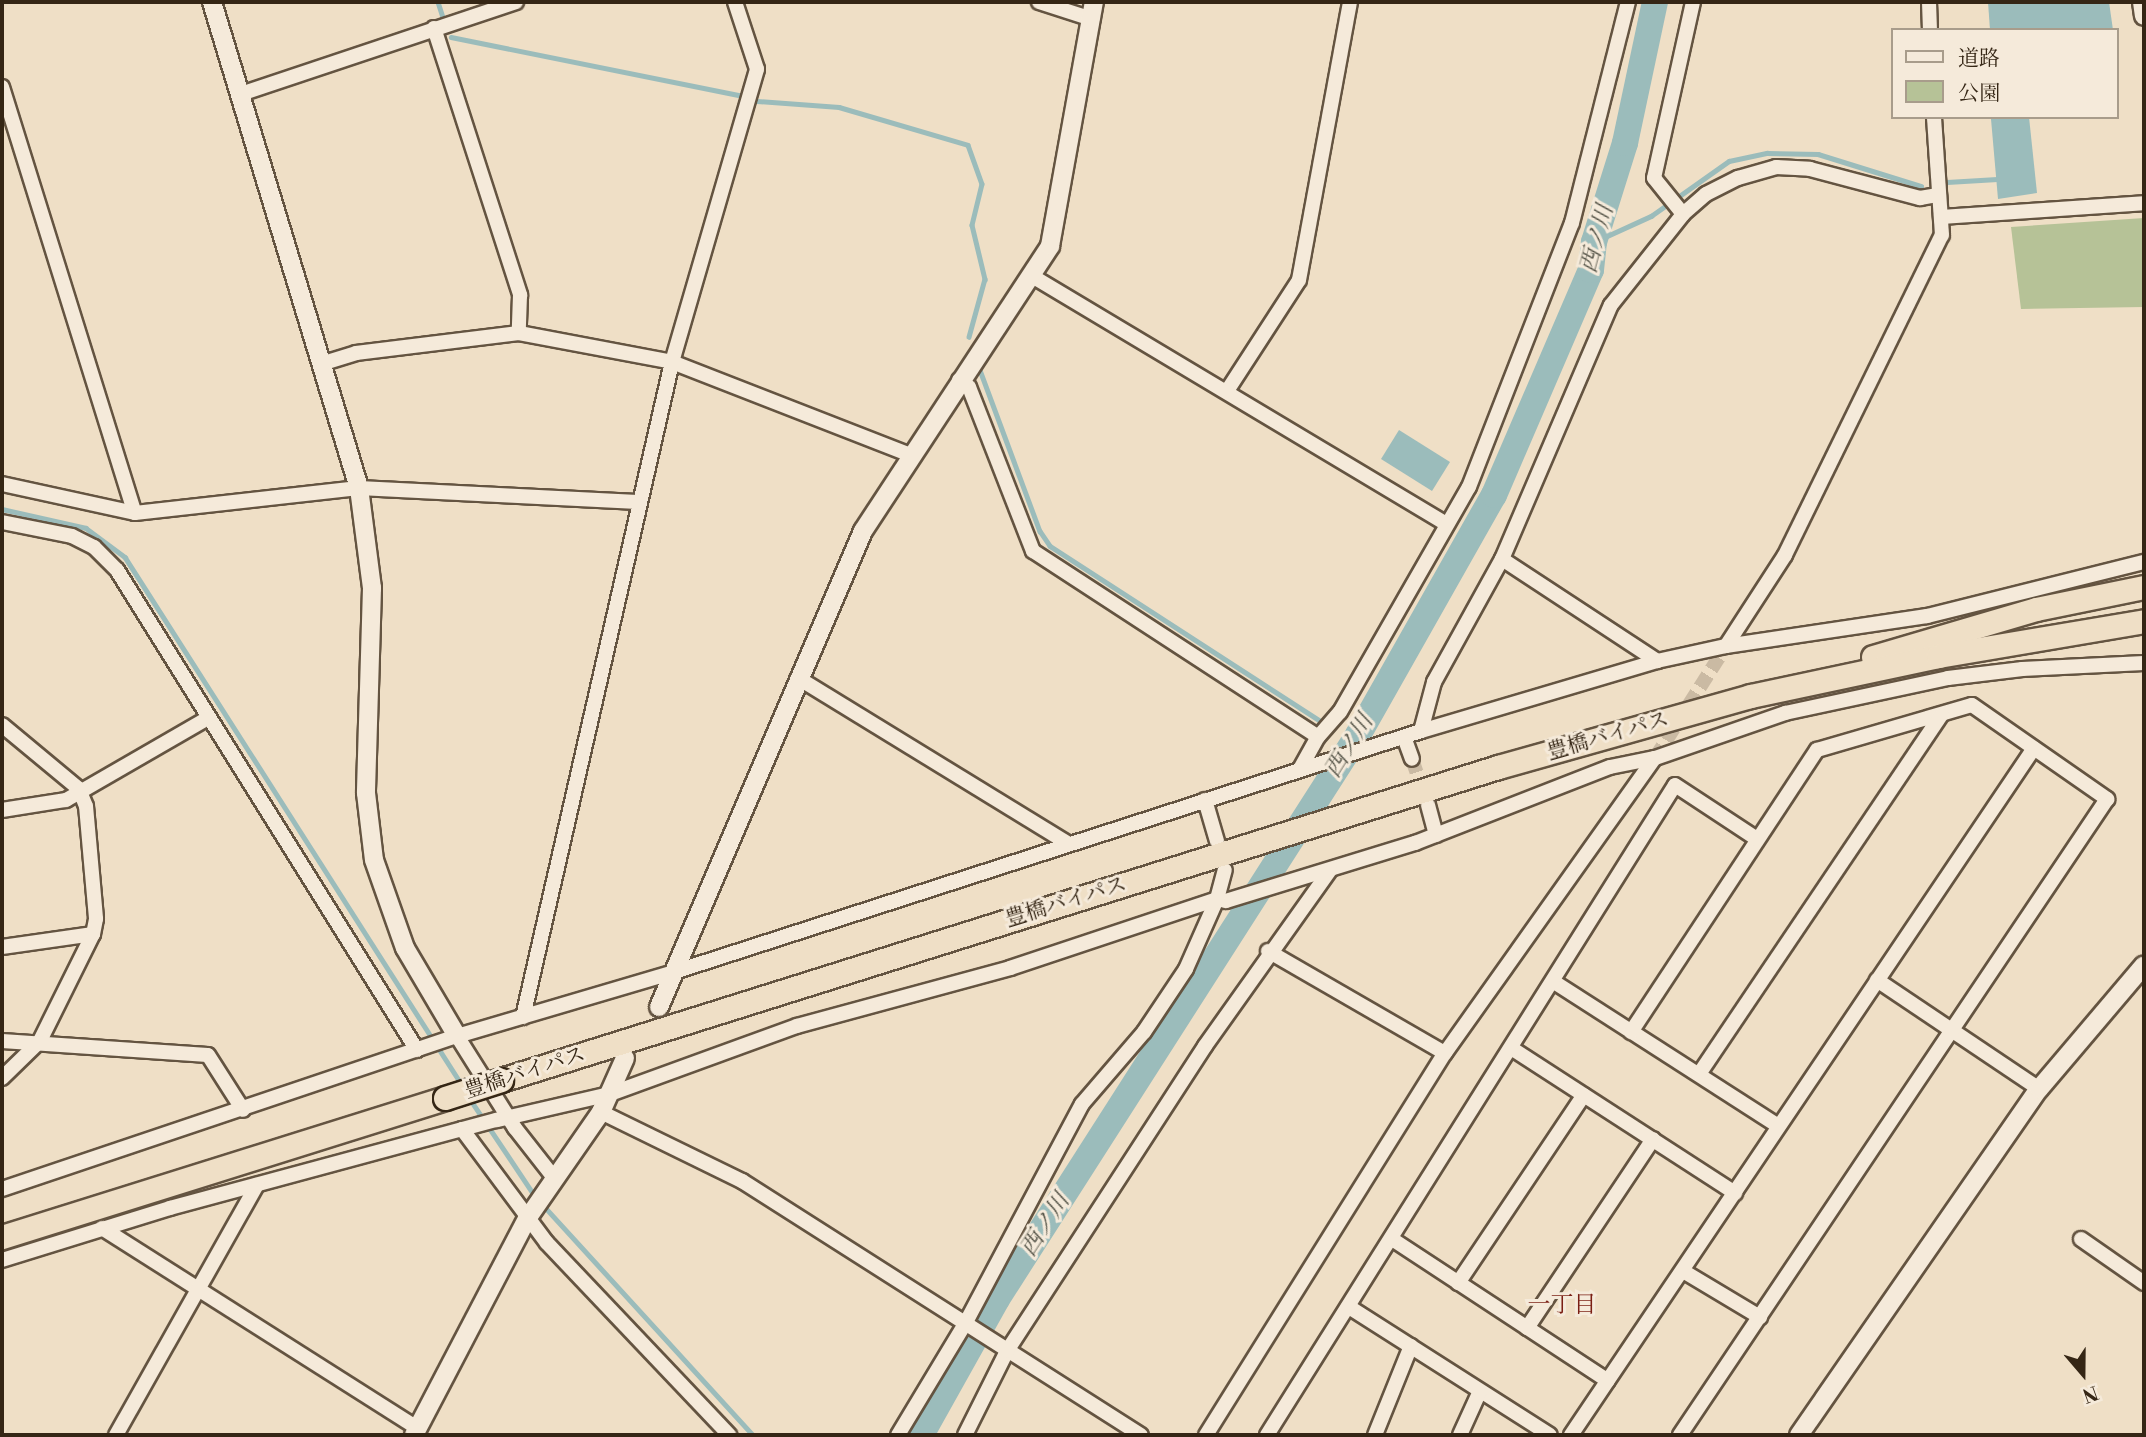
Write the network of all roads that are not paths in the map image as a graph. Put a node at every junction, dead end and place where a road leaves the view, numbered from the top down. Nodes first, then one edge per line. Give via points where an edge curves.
1 (212, 2) edge
2 (516, 2) edge
3 (735, 2) edge
4 (1039, 2) edge
5 (1350, 2) edge
6 (1628, 2) edge
7 (1693, 2) edge
8 (1929, 2) edge
9 (2142, 2) edge
10 (1093, 10) edge
11 (2144, 16) edge
12 (434, 28) junction
13 (1930, 28) edge
14 (2, 87) edge
15 (241, 94) junction
16 (1934, 119) edge
17 (1937, 195) junction
18 (2144, 204) edge
19 (1682, 214) junction
20 (1941, 217) junction
21 (1032, 276) junction
22 (519, 333) junction
23 (672, 362) junction
24 (324, 363) junction
25 (959, 380) junction
26 (1227, 391) junction
27 (910, 454) junction
28 (2, 484) edge
29 (359, 488) junction
30 (638, 502) junction
31 (135, 513) junction
32 (2, 522) edge
33 (1445, 523) junction
34 (1502, 559) junction
35 (2144, 562) edge
36 (2144, 587) edge
37 (2144, 621) edge
38 (1726, 646) junction
39 (1657, 662) junction
40 (2144, 663) edge
41 (798, 678) junction
42 (1750, 696) junction
43 (1941, 715) junction
44 (208, 718) junction
45 (2, 725) edge
46 (1421, 731) junction
47 (1318, 737) junction
48 (1404, 737) junction
49 (2034, 748) junction
50 (1655, 758) junction
51 (1412, 759) tunnel mouth
52 (1300, 769) junction
53 (79, 789) junction
54 (1205, 800) junction
55 (1428, 805) tunnel mouth
56 (2, 810) edge
57 (1436, 835) junction
58 (1757, 839) junction
59 (1217, 841) dead end
60 (1067, 843) junction
61 (1225, 870) dead end
62 (1324, 872) junction
63 (1222, 900) junction
64 (93, 934) junction
65 (2, 947) edge
66 (1268, 951) junction
67 (2144, 965) edge
68 (671, 973) junction
69 (1877, 980) junction
70 (1554, 982) junction
71 (659, 1007) dead end
72 (523, 1017) junction
73 (1954, 1030) junction
74 (1631, 1032) junction
75 (452, 1038) junction
76 (2, 1041) edge
77 (40, 1041) junction
78 (422, 1048) junction
79 (1511, 1048) junction
80 (1445, 1053) junction
81 (625, 1058) dead end
82 (1699, 1074) junction
83 (2, 1078) edge
84 (2039, 1089) junction
85 (610, 1094) junction
86 (1584, 1094) junction
87 (243, 1110) junction
88 (601, 1112) junction
89 (503, 1118) junction
90 (1779, 1126) junction
91 (468, 1128) junction
92 (1653, 1139) junction
93 (550, 1183) junction
94 (257, 1185) junction
95 (2, 1189) edge
96 (1735, 1193) junction
97 (529, 1214) junction
98 (102, 1228) junction
99 (2, 1237) edge
100 (1392, 1239) junction
101 (2081, 1239) dead end
102 (2, 1260) edge
103 (1683, 1271) junction
104 (1458, 1283) junction
105 (2144, 1283) edge
106 (200, 1291) junction
107 (1349, 1307) junction
108 (1760, 1317) junction
109 (966, 1325) junction
110 (1527, 1328) junction
111 (1410, 1346) junction
112 (1007, 1351) junction
113 (1608, 1381) junction
114 (1480, 1391) junction
115 (415, 1432) edge
116 (116, 1435) edge
117 (729, 1435) edge
118 (898, 1435) edge
119 (965, 1435) edge
120 (1142, 1435) edge
121 (1206, 1435) edge
122 (1267, 1435) edge
123 (1375, 1435) edge
124 (1460, 1435) edge
125 (1550, 1435) edge
126 (1571, 1435) edge
127 (1680, 1435) edge
128 (1799, 1435) edge

1 - 15 street
2 - 12 street
3 - 23 street via 757,69
4 - 10 street
5 - 26 street via 1299,281
6 - 33 street via 1572,223 1469,486
7 - 19 street via 1654,169 1659,188
8 - 13 street
9 - 11 street
10 - 21 street via 1057,223
12 - 15 street
12 - 22 street via 520,295
14 - 31 street
15 - 24 street
16 - 17 street
17 - 19 street via 1920,198 1810,169 1776,167 1738,178 1706,194
17 - 20 street
18 - 20 street
19 - 34 street via 1611,305
20 - 38 street via 1942,235 1785,555
21 - 25 street
21 - 26 street
22 - 23 street
22 - 24 street via 356,353
23 - 27 street
23 - 30 street
24 - 29 street
25 - 27 street
25 - 47 street via 969,387 1033,551
26 - 33 street
27 - 41 street via 863,531
28 - 31 street
29 - 30 street
29 - 31 street
29 - 75 street via 372,588 368,827 381,889 405,948
30 - 72 street
32 - 44 street via 72,536 94,547 117,570
33 - 47 street via 1340,712
34 - 39 street
34 - 46 street via 1434,682
35 - 38 street via 1927,616
36 - 42 highway via 2023,612
37 - 42 highway, 豊橋バイパス via 1938,656
38 - 39 street
39 - 46 street
40 - 50 street via 2022,669 1874,691 1785,713
41 - 60 street
41 - 68 street
42 - 99 highway, 豊橋バイパス, bridge via 1268,839
43 - 49 street via 1972,705
43 - 58 street via 1817,750
43 - 82 street
44 - 53 street
44 - 78 street
45 - 53 street
46 - 48 street
47 - 52 street
48 - 51 street
48 - 52 street
49 - 69 street
49 - 73 street via 2107,799
50 - 57 street via 1610,767
50 - 80 street
52 - 54 street
53 - 56 street via 66,800
53 - 64 street via 86,806 96,919
54 - 59 street
54 - 60 street
55 - 57 street
57 - 62 street
58 - 70 street via 1675,786
58 - 74 street
60 - 68 street
61 - 63 street
62 - 63 street
62 - 66 street
63 - 85 street via 1047,957 797,1026
63 - 109 street via 1186,969 1144,1032 1082,1104
64 - 65 street
64 - 77 street
66 - 80 street
66 - 112 street
67 - 84 street
68 - 71 street
68 - 72 street
69 - 73 street
69 - 90 street
70 - 74 street
70 - 79 street
72 - 75 street
73 - 84 street
73 - 108 street
74 - 82 street
75 - 78 street
75 - 89 street
76 - 77 street
77 - 83 street
77 - 87 street via 208,1055
78 - 87 street
79 - 86 street
79 - 100 street
80 - 121 street
81 - 85 street
82 - 90 street
84 - 128 street
85 - 88 street
85 - 89 street
86 - 92 street
86 - 104 street
87 - 95 street
88 - 93 street
88 - 109 street via 742,1181
89 - 91 street
89 - 93 street
90 - 96 street
91 - 94 street
91 - 97 street
92 - 96 street
92 - 110 street
93 - 97 street
94 - 98 street
94 - 106 street
96 - 103 street
97 - 115 street
97 - 117 street
98 - 102 street
98 - 106 street
100 - 104 street
100 - 107 street
101 - 105 street
103 - 108 street
103 - 113 street
104 - 110 street
106 - 115 street
106 - 116 street
107 - 111 street
107 - 122 street
108 - 127 street
109 - 112 street
109 - 118 street
110 - 113 street
111 - 114 street
111 - 123 street
112 - 119 street
112 - 120 street
113 - 126 street
114 - 124 street
114 - 125 street

